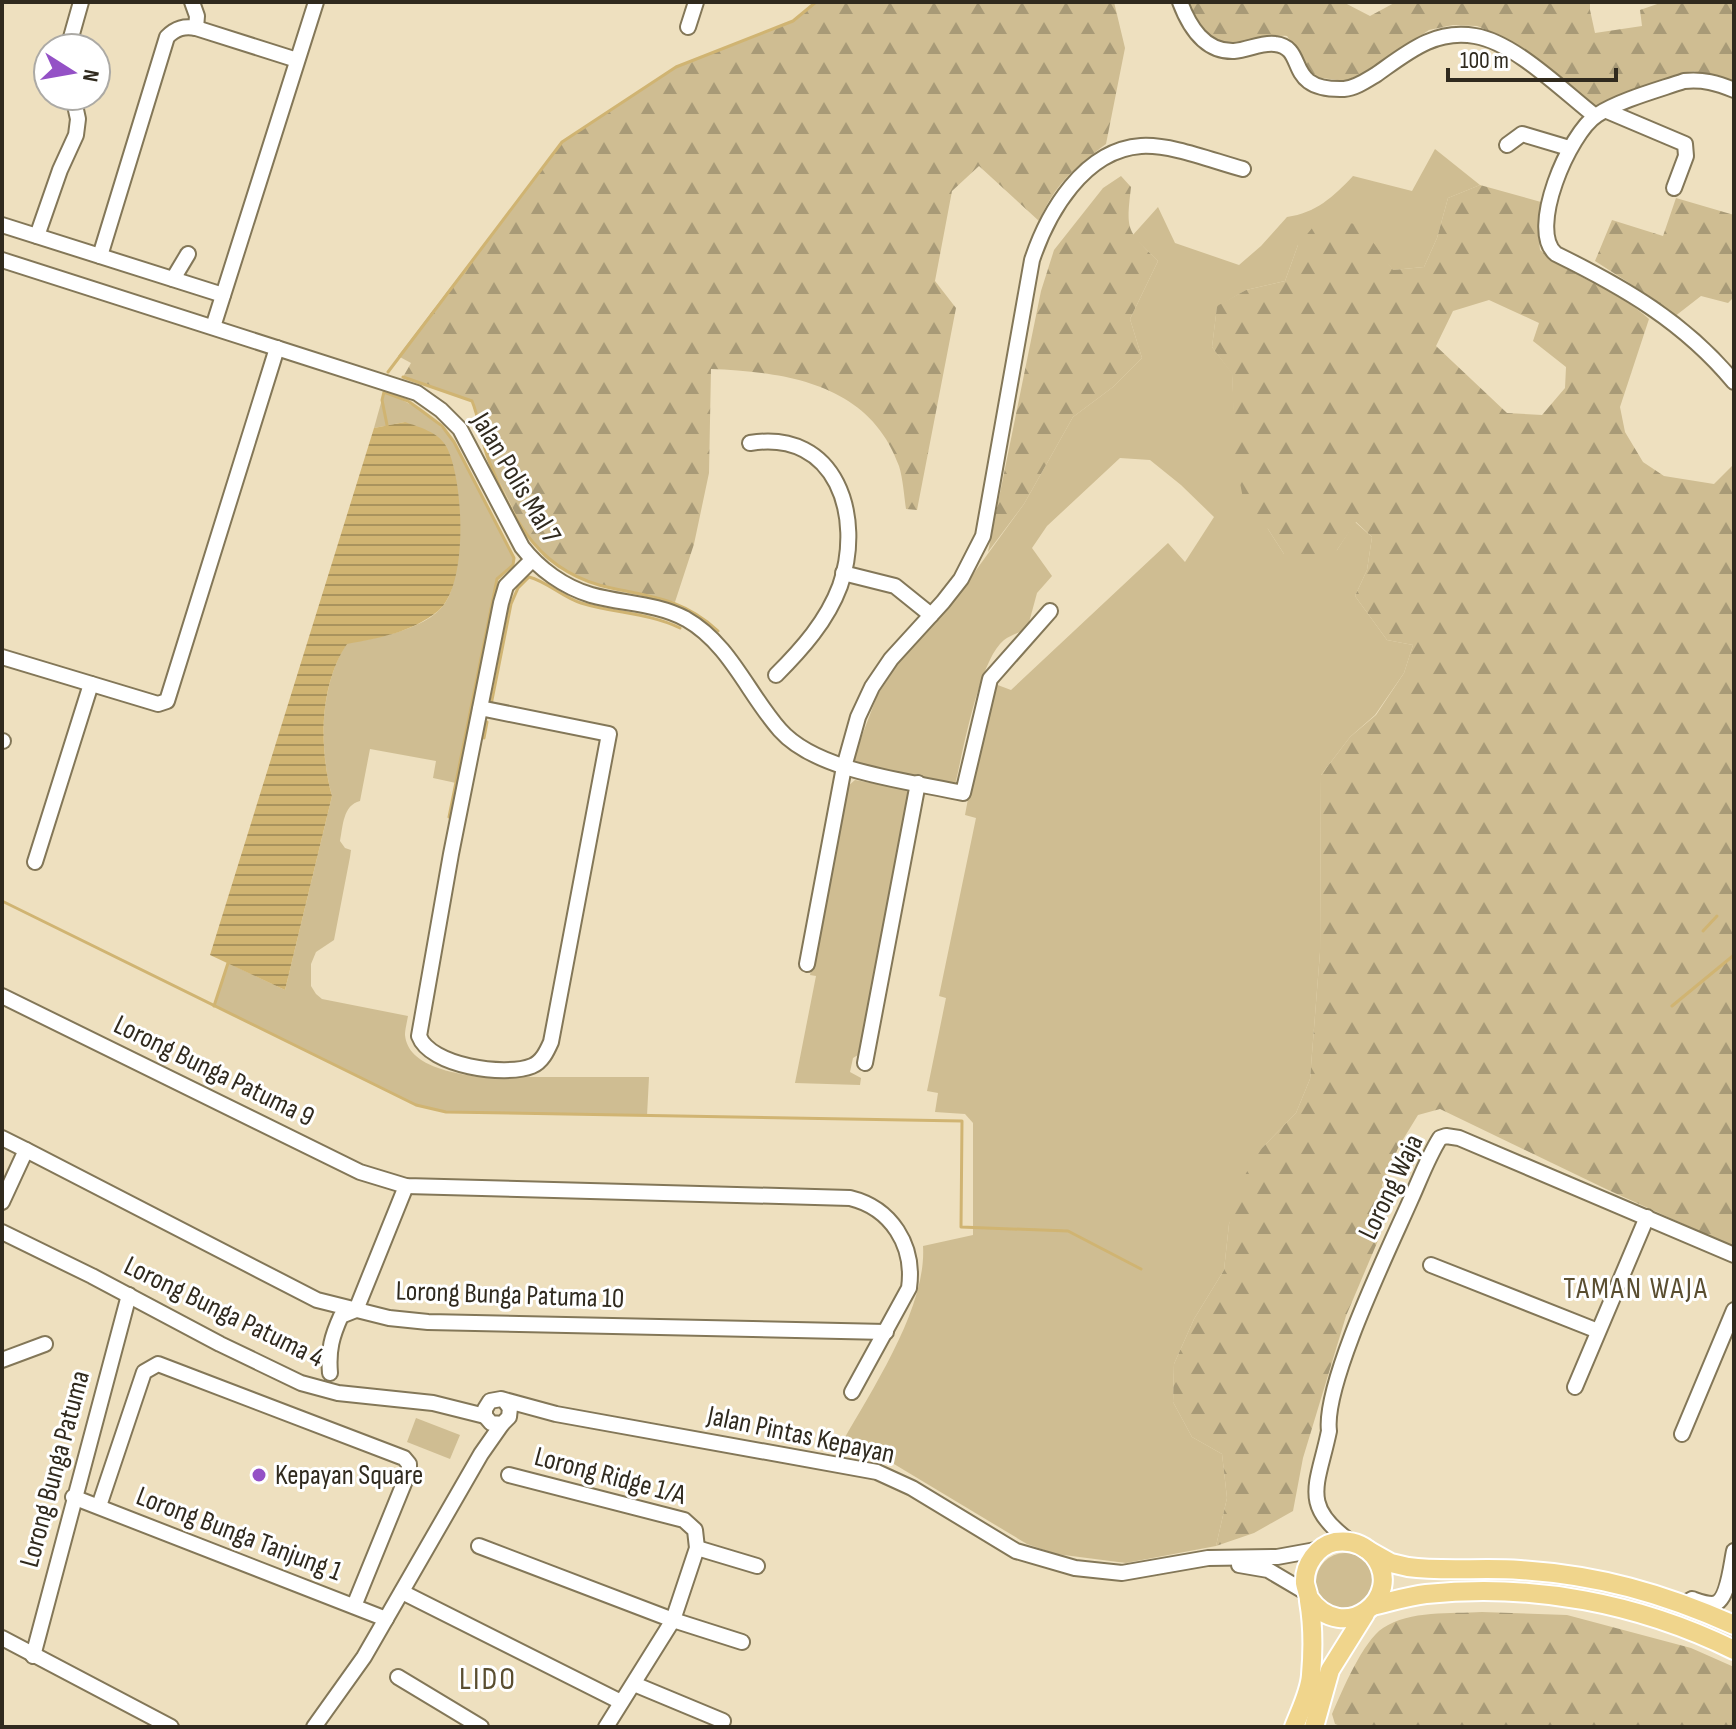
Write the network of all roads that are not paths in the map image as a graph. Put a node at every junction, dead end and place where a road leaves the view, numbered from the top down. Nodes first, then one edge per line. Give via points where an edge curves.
1 (81, 2) edge
2 (192, 2) edge
3 (316, 2) edge
4 (696, 2) edge
5 (1180, 2) edge
6 (688, 27) dead end
7 (196, 28) junction
8 (73, 32) edge
9 (297, 60) junction
10 (1734, 90) edge
11 (76, 112) edge
12 (1601, 113) junction
13 (1507, 145) dead end
14 (1569, 148) junction
15 (1243, 169) dead end
16 (1674, 188) dead end
17 (2, 225) edge
18 (37, 236) junction
19 (188, 254) dead end
20 (100, 256) junction
21 (2, 260) edge
22 (173, 279) junction
23 (223, 295) junction
24 (213, 327) junction
25 (277, 348) junction
26 (1734, 382) edge
27 (750, 443) dead end
28 (532, 560) junction
29 (843, 573) junction
30 (1050, 611) dead end
31 (931, 615) junction
32 (2, 657) edge
33 (776, 675) dead end
34 (91, 684) junction
35 (480, 708) junction
36 (844, 767) junction
37 (918, 783) junction
38 (35, 862) dead end
39 (807, 964) dead end
40 (2, 996) edge
41 (865, 1063) dead end
42 (2, 1138) edge
43 (26, 1150) junction
44 (406, 1186) junction
45 (2, 1202) edge
46 (1647, 1217) junction
47 (2, 1232) edge
48 (1734, 1255) edge
49 (1431, 1265) dead end
50 (129, 1295) junction
51 (356, 1310) junction
52 (1734, 1310) edge
53 (1598, 1331) junction
54 (886, 1332) junction
55 (45, 1344) dead end
56 (2, 1360) edge
57 (330, 1373) dead end
58 (1575, 1387) dead end
59 (852, 1392) dead end
60 (499, 1400) junction
61 (433, 1403) junction
62 (556, 1414) junction
63 (496, 1420) junction
64 (1328, 1420) junction
65 (1682, 1434) dead end
66 (509, 1475) dead end
67 (73, 1497) junction
68 (99, 1506) junction
69 (1359, 1545) junction
70 (479, 1546) dead end
71 (697, 1548) junction
72 (1322, 1548) junction
73 (1734, 1551) edge
74 (1208, 1558) junction
75 (757, 1566) dead end
76 (1730, 1591) edge
77 (402, 1592) junction
78 (1308, 1595) junction
79 (1685, 1603) junction
80 (354, 1606) junction
81 (1368, 1610) junction
82 (386, 1619) junction
83 (673, 1620) junction
84 (1734, 1625) edge
85 (2, 1638) edge
86 (742, 1642) dead end
87 (1734, 1650) edge
88 (33, 1656) junction
89 (398, 1677) dead end
90 (634, 1684) junction
91 (621, 1702) junction
92 (723, 1721) dead end
93 (171, 1727) edge
94 (314, 1727) edge
95 (481, 1727) edge
96 (606, 1727) edge
97 (1294, 1727) edge
98 (1314, 1727) edge

1 - 8 street
2 - 7 street
3 - 9 street
4 - 6 street
5 - 12 street via 1186,20 1207,44 1234,51 1271,43 1284,46 1311,85 1321,88 1357,85 1422,43 1455,34 1484,37 1512,51
7 - 9 street
7 - 20 street via 182,27 167,37
9 - 23 street
10 - 12 street via 1715,82 1684,81
11 - 18 street via 76,135
12 - 14 street
12 - 16 street via 1685,144
13 - 14 street via 1522,134
14 - 26 street via 1549,204 1548,248 1655,309 1697,342
15 - 31 street via 1165,148 1130,148 1098,162 1058,206 1032,260 983,536 961,579
17 - 18 street
18 - 20 street
19 - 22 street
20 - 22 street
21 - 24 street, Jalan Polis Mal 7
22 - 23 street
23 - 24 street
24 - 25 street, Jalan Polis Mal 7
25 - 28 street, Jalan Polis Mal 7 via 417,393 441,410 460,429
25 - 34 street via 169,698 158,704
27 - 29 street via 775,440 798,445 829,470 846,521
28 - 35 street via 506,586
28 - 36 street, Jalan Polis Mal 7 via 590,595 654,607 699,627 726,655 781,732 804,751
29 - 31 street via 895,586
29 - 33 street via 826,616
30 - 37 street, Jalan Polis Mal 7 via 990,679 963,793
31 - 36 street via 872,687
32 - 34 street
34 - 38 street
35 - 35 street via 419,1036 429,1051 446,1060 510,1069 534,1065 551,1042 609,734
36 - 37 street, Jalan Polis Mal 7
36 - 39 street
37 - 41 street
40 - 44 street, Lorong Bunga Patuma 9 via 360,1172
42 - 43 street, Lorong Bunga Patuma 10
43 - 45 street
43 - 51 street, Lorong Bunga Patuma 10 via 317,1300
44 - 51 street
44 - 54 street, Lorong Bunga Patuma 9 via 867,1202 891,1220 909,1259 909,1288
46 - 48 street, Lorong Waja
46 - 53 street
46 - 64 street, Lorong Waja via 1459,1138 1440,1138 1365,1306
47 - 50 street, Lorong Bunga Patuma 4
49 - 53 street
50 - 61 street, Lorong Bunga Patuma 4 via 301,1383 338,1393
50 - 67 street, Lorong Bunga Patuma
51 - 54 street, Lorong Bunga Patuma 10 via 428,1322
51 - 57 street via 341,1316 332,1336
52 - 65 street
53 - 58 street
54 - 59 street, Lorong Bunga Patuma 9
55 - 56 street
60 - 61 street
60 - 62 street, Jalan Pintas Kepayan
60 - 63 street via 486,1406
60 - 63 street via 511,1411
61 - 63 street
62 - 63 street, Jalan Pintas Kepayan
62 - 74 street, Jalan Pintas Kepayan via 877,1472 1016,1551 1075,1568 1122,1573
63 - 77 street
64 - 69 street, Lorong Waja via 1315,1499 1327,1523
64 - 72 street, Lorong Waja via 1321,1428 1308,1501 1321,1530
66 - 71 street, Lorong Ridge 1/A via 684,1520 695,1530
67 - 68 street, Lorong Bunga Tanjung 1
67 - 88 street, Lorong Bunga Patuma
68 - 80 street, Lorong Bunga Tanjung 1
68 - 80 street via 144,1372 158,1364 404,1458 409,1471
69 - 72 main road via 1335,1542
69 - 79 main road via 1408,1567 1569,1574
69 - 81 main road via 1377,1561 1382,1576 1380,1592
70 - 83 street
71 - 75 street
71 - 83 street
72 - 74 street, Jalan Pintas Kepayan via 1277,1557
72 - 78 main road via 1307,1569
73 - 76 street
74 - 78 street, Jalan Pintas Kepayan via 1268,1570
76 - 79 street via 1713,1604 1692,1599
77 - 82 street
77 - 91 street
78 - 81 main road via 1321,1612 1336,1618
78 - 97 main road via 1312,1678
79 - 84 main road
80 - 82 street, Lorong Bunga Tanjung 1
81 - 87 main road via 1423,1594 1545,1593 1615,1605
81 - 98 main road via 1330,1670
82 - 94 street
83 - 86 street
83 - 90 street
85 - 88 street
88 - 93 street
89 - 95 street
90 - 91 street
90 - 92 street
91 - 96 street

